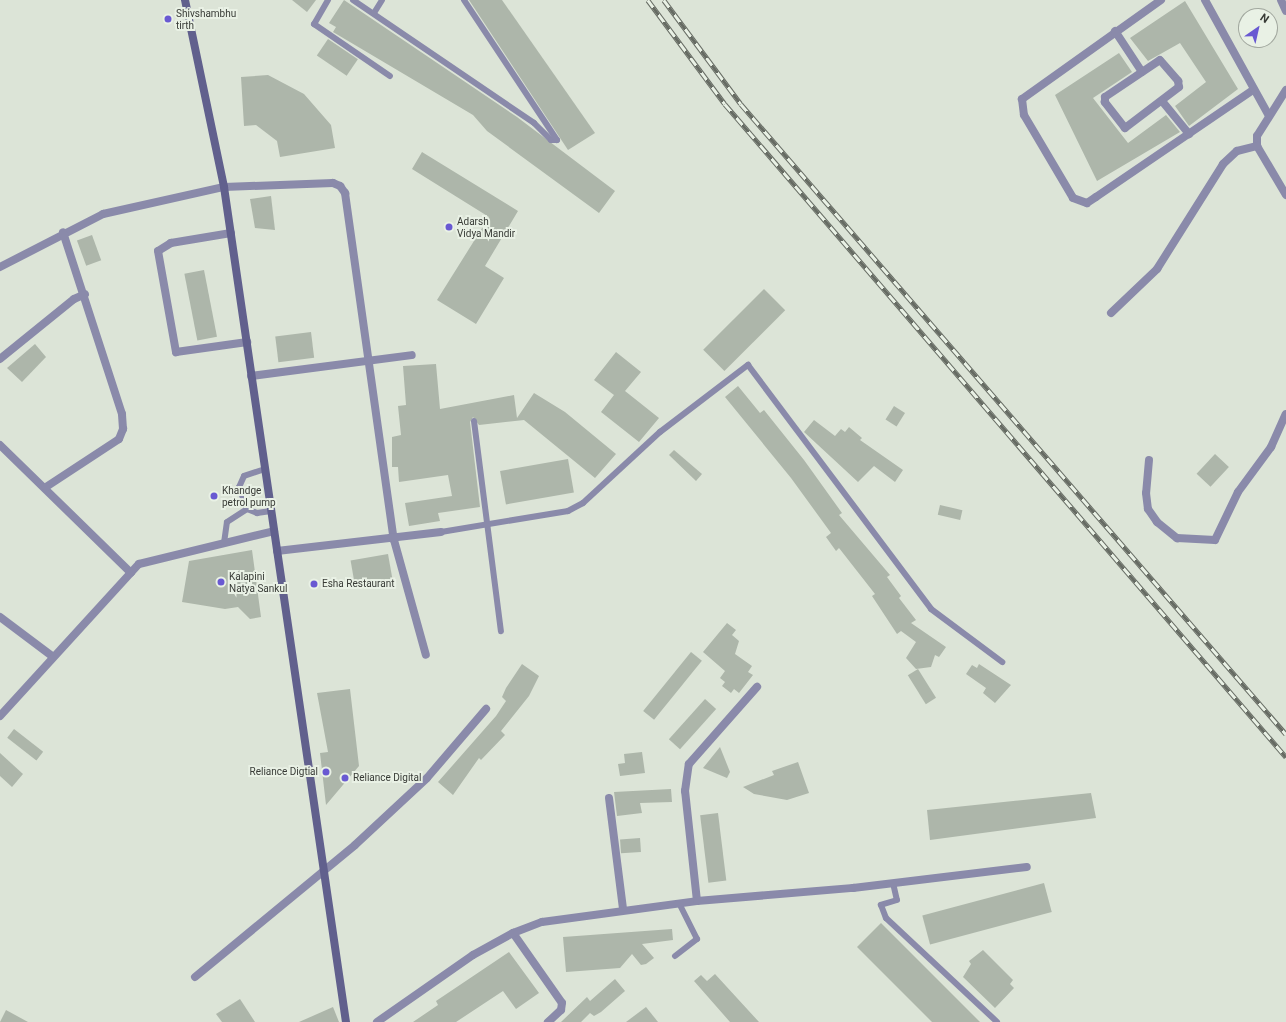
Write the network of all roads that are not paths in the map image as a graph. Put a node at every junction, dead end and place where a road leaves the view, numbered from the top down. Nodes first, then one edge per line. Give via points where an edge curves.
1 (185, 0) edge
2 (328, 0) edge
3 (353, 0) edge
4 (382, 0) edge
5 (464, 0) edge
6 (1161, 0) edge
7 (1206, 0) edge
8 (1282, 0) edge
9 (1286, 10) edge
10 (374, 13) junction
11 (1116, 31) junction
12 (1142, 72) junction
13 (390, 76) dead end
14 (1253, 90) junction
15 (1286, 90) edge
16 (1162, 101) junction
17 (1269, 116) junction
18 (1189, 134) junction
19 (1256, 146) junction
20 (224, 187) junction
21 (1286, 195) edge
22 (62, 232) junction
23 (230, 233) junction
24 (0, 267) edge
25 (85, 294) junction
26 (1111, 313) dead end
27 (247, 342) junction
28 (412, 355) dead end
29 (369, 358) junction
30 (0, 359) edge
31 (251, 376) junction
32 (1286, 414) edge
33 (474, 421) dead end
34 (0, 445) edge
35 (1149, 460) dead end
36 (265, 469) junction
37 (46, 487) junction
38 (247, 509) junction
39 (271, 511) junction
40 (488, 524) junction
41 (274, 531) junction
42 (441, 532) joint
43 (394, 540) junction
44 (224, 543) junction
45 (277, 551) junction
46 (131, 573) junction
47 (0, 617) edge
48 (501, 631) dead end
49 (426, 655) dead end
50 (52, 656) junction
51 (1002, 662) dead end
52 (756, 687) dead end
53 (486, 709) dead end
54 (0, 716) edge
55 (610, 798) dead end
56 (1027, 867) dead end
57 (323, 868) junction
58 (893, 883) junction
59 (697, 901) junction
60 (679, 903) junction
61 (623, 909) junction
62 (512, 932) junction
63 (675, 956) dead end
64 (195, 977) dead end
65 (346, 1022) edge
66 (377, 1022) edge
67 (548, 1022) edge
68 (997, 1022) edge

1 - 20 main road
2 - 13 lane via 314,24
3 - 10 lane
4 - 10 lane
5 - 10 lane via 557,138 555,141
6 - 11 street
7 - 14 street
8 - 9 street
11 - 12 street
11 - 18 street via 1022,99 1024,115 1073,198 1087,203
12 - 16 street via 1160,60 1178,81 1179,87
12 - 16 street via 1106,97 1105,102 1126,128
14 - 17 street
14 - 18 street
15 - 17 street
16 - 18 street
17 - 19 street via 1257,136
19 - 21 street
19 - 26 street via 1237,151 1224,164 1157,269
20 - 22 street via 103,214
20 - 23 main road
20 - 29 street via 333,183 340,186 345,192
22 - 24 street
22 - 25 street
23 - 27 main road
23 - 27 street via 172,243 158,251 176,352
25 - 30 street via 74,299
25 - 37 street via 122,414 123,429 119,439
27 - 31 main road
28 - 29 street
29 - 31 street
29 - 43 street
31 - 36 main road
32 - 35 street via 1272,447 1238,492 1215,540 1178,538 1157,522 1148,509
33 - 40 lane
34 - 37 street
36 - 38 lane via 248,473 240,481
36 - 39 main road
37 - 46 street
38 - 39 lane via 257,513
38 - 44 lane via 226,522
39 - 41 main road
40 - 42 lane
40 - 48 lane
40 - 51 lane via 568,511 583,503 660,432 748,365 931,609
41 - 44 street
41 - 45 main road
42 - 43 street
43 - 45 street
43 - 49 street
44 - 46 street via 139,564
45 - 57 main road
46 - 50 street
47 - 50 street
50 - 54 street
52 - 59 street via 689,764 685,791
53 - 57 street via 427,778 355,845
55 - 61 street
56 - 58 street
57 - 64 street
57 - 65 main road
58 - 59 street
58 - 68 lane via 897,900 881,905 886,918
59 - 60 street
60 - 61 street
60 - 63 lane via 697,939
61 - 62 street via 542,922
62 - 66 street
62 - 67 street via 562,1003 561,1010

